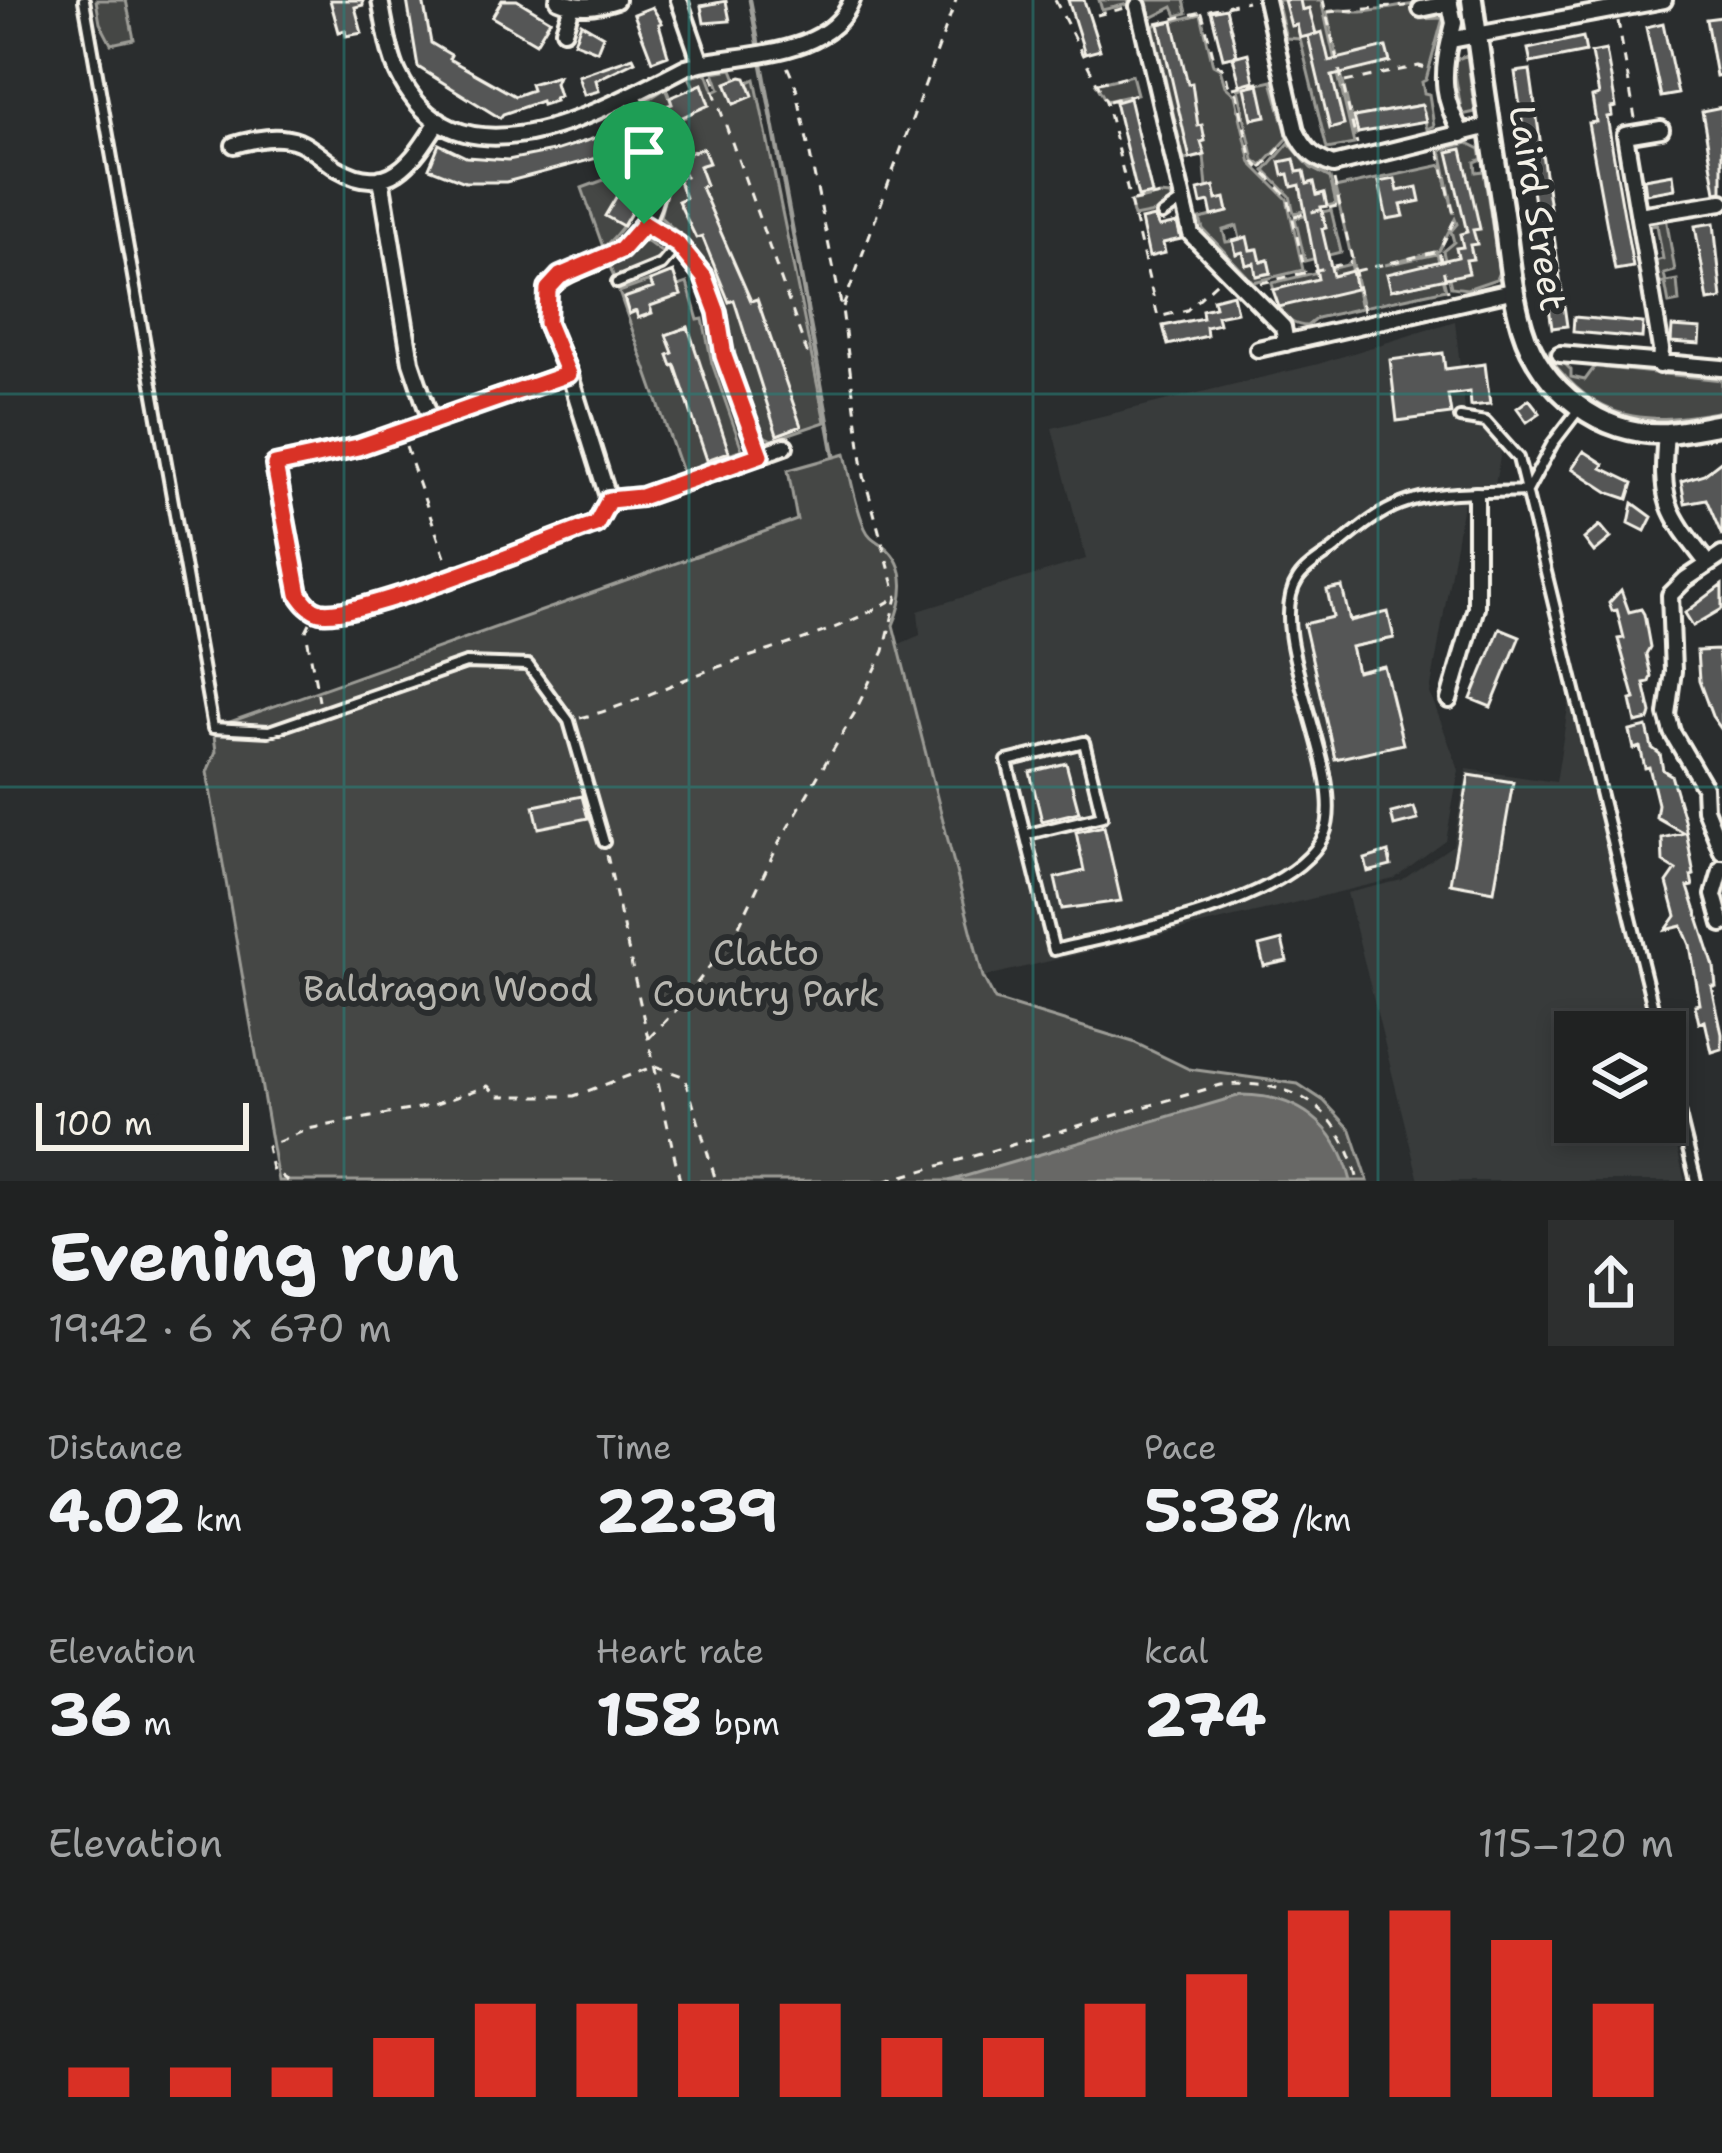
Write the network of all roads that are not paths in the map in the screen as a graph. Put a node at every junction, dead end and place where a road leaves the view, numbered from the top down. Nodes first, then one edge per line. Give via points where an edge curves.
1 (84, 0) edge
2 (380, 0) edge
3 (616, 0) edge
4 (679, 0) edge
5 (852, 0) edge
6 (1266, 0) edge
7 (1472, 0) edge
8 (1664, 0) edge
9 (1449, 2) edge
10 (565, 3) edge
11 (1138, 5) dead end
12 (1624, 5) edge
13 (1421, 9) road end
14 (564, 30) dead end
15 (1477, 34) junction
16 (1450, 40) junction
17 (704, 63) junction
18 (632, 95) junction
19 (439, 120) junction
20 (1490, 126) junction
21 (1661, 129) dead end
22 (1462, 134) junction
23 (235, 145) dead end
24 (381, 178) junction
25 (1184, 200) junction
26 (1722, 202) edge
27 (1162, 215) road end
28 (1639, 215) junction
29 (644, 224) junction
30 (678, 245) junction
31 (617, 283) dead end
32 (1515, 290) junction
33 (1286, 343) junction
34 (1258, 349) dead end
35 (1560, 354) dead end
36 (1581, 356) junction
37 (1660, 364) junction
38 (1722, 368) edge
39 (568, 374) junction
40 (1579, 376) dead end
41 (1580, 408) junction
42 (1460, 418) dead end
43 (431, 421) junction
44 (1722, 424) edge
45 (1666, 433) junction
46 (785, 446) dead end
47 (760, 455) junction
48 (1527, 491) junction
49 (1476, 495) junction
50 (609, 500) junction
51 (1722, 555) edge
52 (1708, 564) junction
53 (1449, 700) dead end
54 (1028, 834) junction
55 (604, 842) road end
56 (1722, 851) edge
57 (1722, 866) edge
58 (1722, 924) edge
59 (1654, 1011) edge
60 (1686, 1140) edge
61 (1696, 1181) edge

1 - 55 lane via 212,728 269,731 466,664 528,665 568,721
2 - 19 street via 400,78
3 - 10 street
4 - 17 street
5 - 17 street via 842,21 816,40 778,54
6 - 22 street via 1297,131 1317,159 1334,164
7 - 15 street, Laird Street
8 - 12 street
9 - 13 street
9 - 16 street
10 - 14 street
11 - 25 street
12 - 15 street
15 - 16 street
15 - 20 street, Laird Street
16 - 22 street via 1442,74 1446,105
17 - 18 street
18 - 19 street via 519,136 477,136
18 - 29 street via 658,154
19 - 24 street via 409,164
20 - 22 street
20 - 32 street, Laird Street
21 - 28 street via 1625,135
23 - 24 street via 289,139 350,175
24 - 43 street via 411,362
25 - 27 lane
25 - 33 street via 1191,234 1283,327
26 - 28 street
28 - 37 street
29 - 30 street
29 - 39 street via 621,250 548,289 547,323
30 - 31 lane via 661,265
30 - 47 street via 712,296
32 - 33 street
32 - 41 street, Laird Street via 1532,351
33 - 34 street
35 - 36 street
36 - 37 street
36 - 40 street
37 - 38 street
39 - 43 street
39 - 50 street
41 - 45 street via 1633,431
41 - 48 lane
42 - 48 lane via 1486,422 1512,448
43 - 50 street via 275,465 299,594 315,610 362,606 596,524
44 - 45 street
45 - 52 street via 1666,506
46 - 47 street
47 - 50 street via 641,497
48 - 49 lane
48 - 59 lane
49 - 53 street via 1476,607
49 - 54 lane via 1400,504 1299,577 1288,602 1293,646 1330,806 1323,837 1296,866 1231,904 1054,950
51 - 52 street
52 - 56 street via 1670,595 1667,714 1704,787
54 - 54 lane via 1007,760 1084,742 1102,816
57 - 58 street via 1714,895
60 - 61 lane

